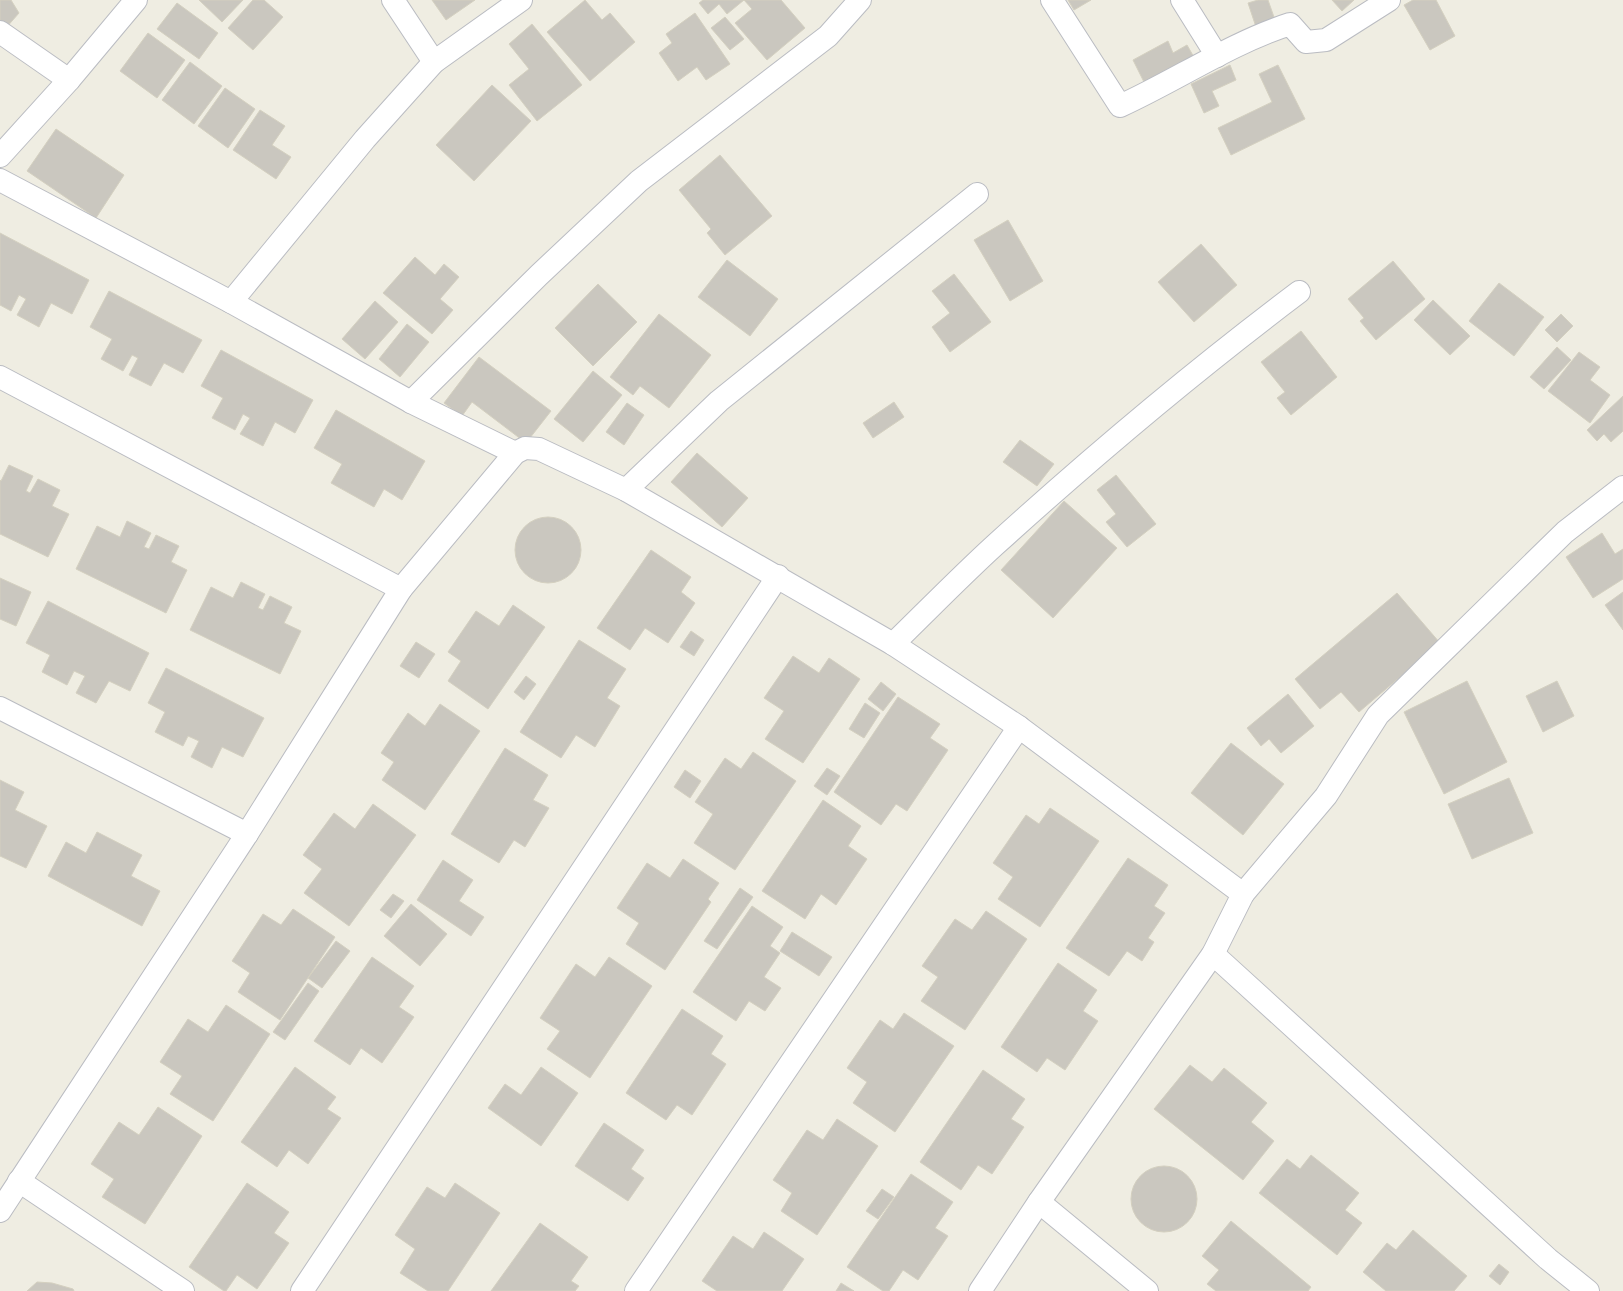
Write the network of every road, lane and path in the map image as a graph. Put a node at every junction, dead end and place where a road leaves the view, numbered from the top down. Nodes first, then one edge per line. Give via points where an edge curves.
1 (136, 0) edge
2 (393, 0) edge
3 (521, 0) edge
4 (860, 0) edge
5 (1052, 0) edge
6 (1182, 0) edge
7 (1390, 0) edge
8 (0, 32) edge
9 (1217, 56) junction
10 (434, 62) junction
11 (69, 80) junction
12 (0, 156) edge
13 (0, 180) edge
14 (977, 194) dead end
15 (1299, 292) dead end
16 (231, 302) junction
17 (0, 377) edge
18 (412, 402) junction
19 (514, 453) junction
20 (1623, 487) edge
21 (626, 490) junction
22 (778, 576) junction
23 (401, 589) junction
24 (893, 644) junction
25 (0, 708) edge
26 (1019, 727) junction
27 (247, 834) junction
28 (1243, 894) junction
29 (1213, 954) junction
30 (19, 1181) junction
31 (1039, 1202) junction
32 (0, 1211) edge
33 (183, 1291) edge
34 (302, 1291) edge
35 (636, 1291) edge
36 (980, 1291) edge
37 (1147, 1291) edge
38 (1588, 1291) edge

1 - 11 street
2 - 10 street
3 - 10 street
4 - 18 street via 828,36 639,181 539,275
5 - 9 street via 1120,106
6 - 9 street
7 - 9 street via 1326,40 1306,42 1290,24 1264,32
8 - 11 street
10 - 16 street via 365,139
11 - 12 street
13 - 16 street
14 - 21 street via 719,401
15 - 24 street via 1222,350 1102,452 995,546
16 - 18 street
17 - 23 street
18 - 19 street
19 - 21 street via 525,448 539,449
19 - 23 street
20 - 28 street via 1565,532 1378,715 1326,796
21 - 22 street
22 - 24 street
22 - 34 street
23 - 27 street
24 - 26 street
25 - 27 street
26 - 28 street
26 - 35 street
27 - 30 street
28 - 29 street
29 - 31 street
29 - 38 street via 1548,1259
30 - 32 street
30 - 33 street
31 - 36 street
31 - 37 street

